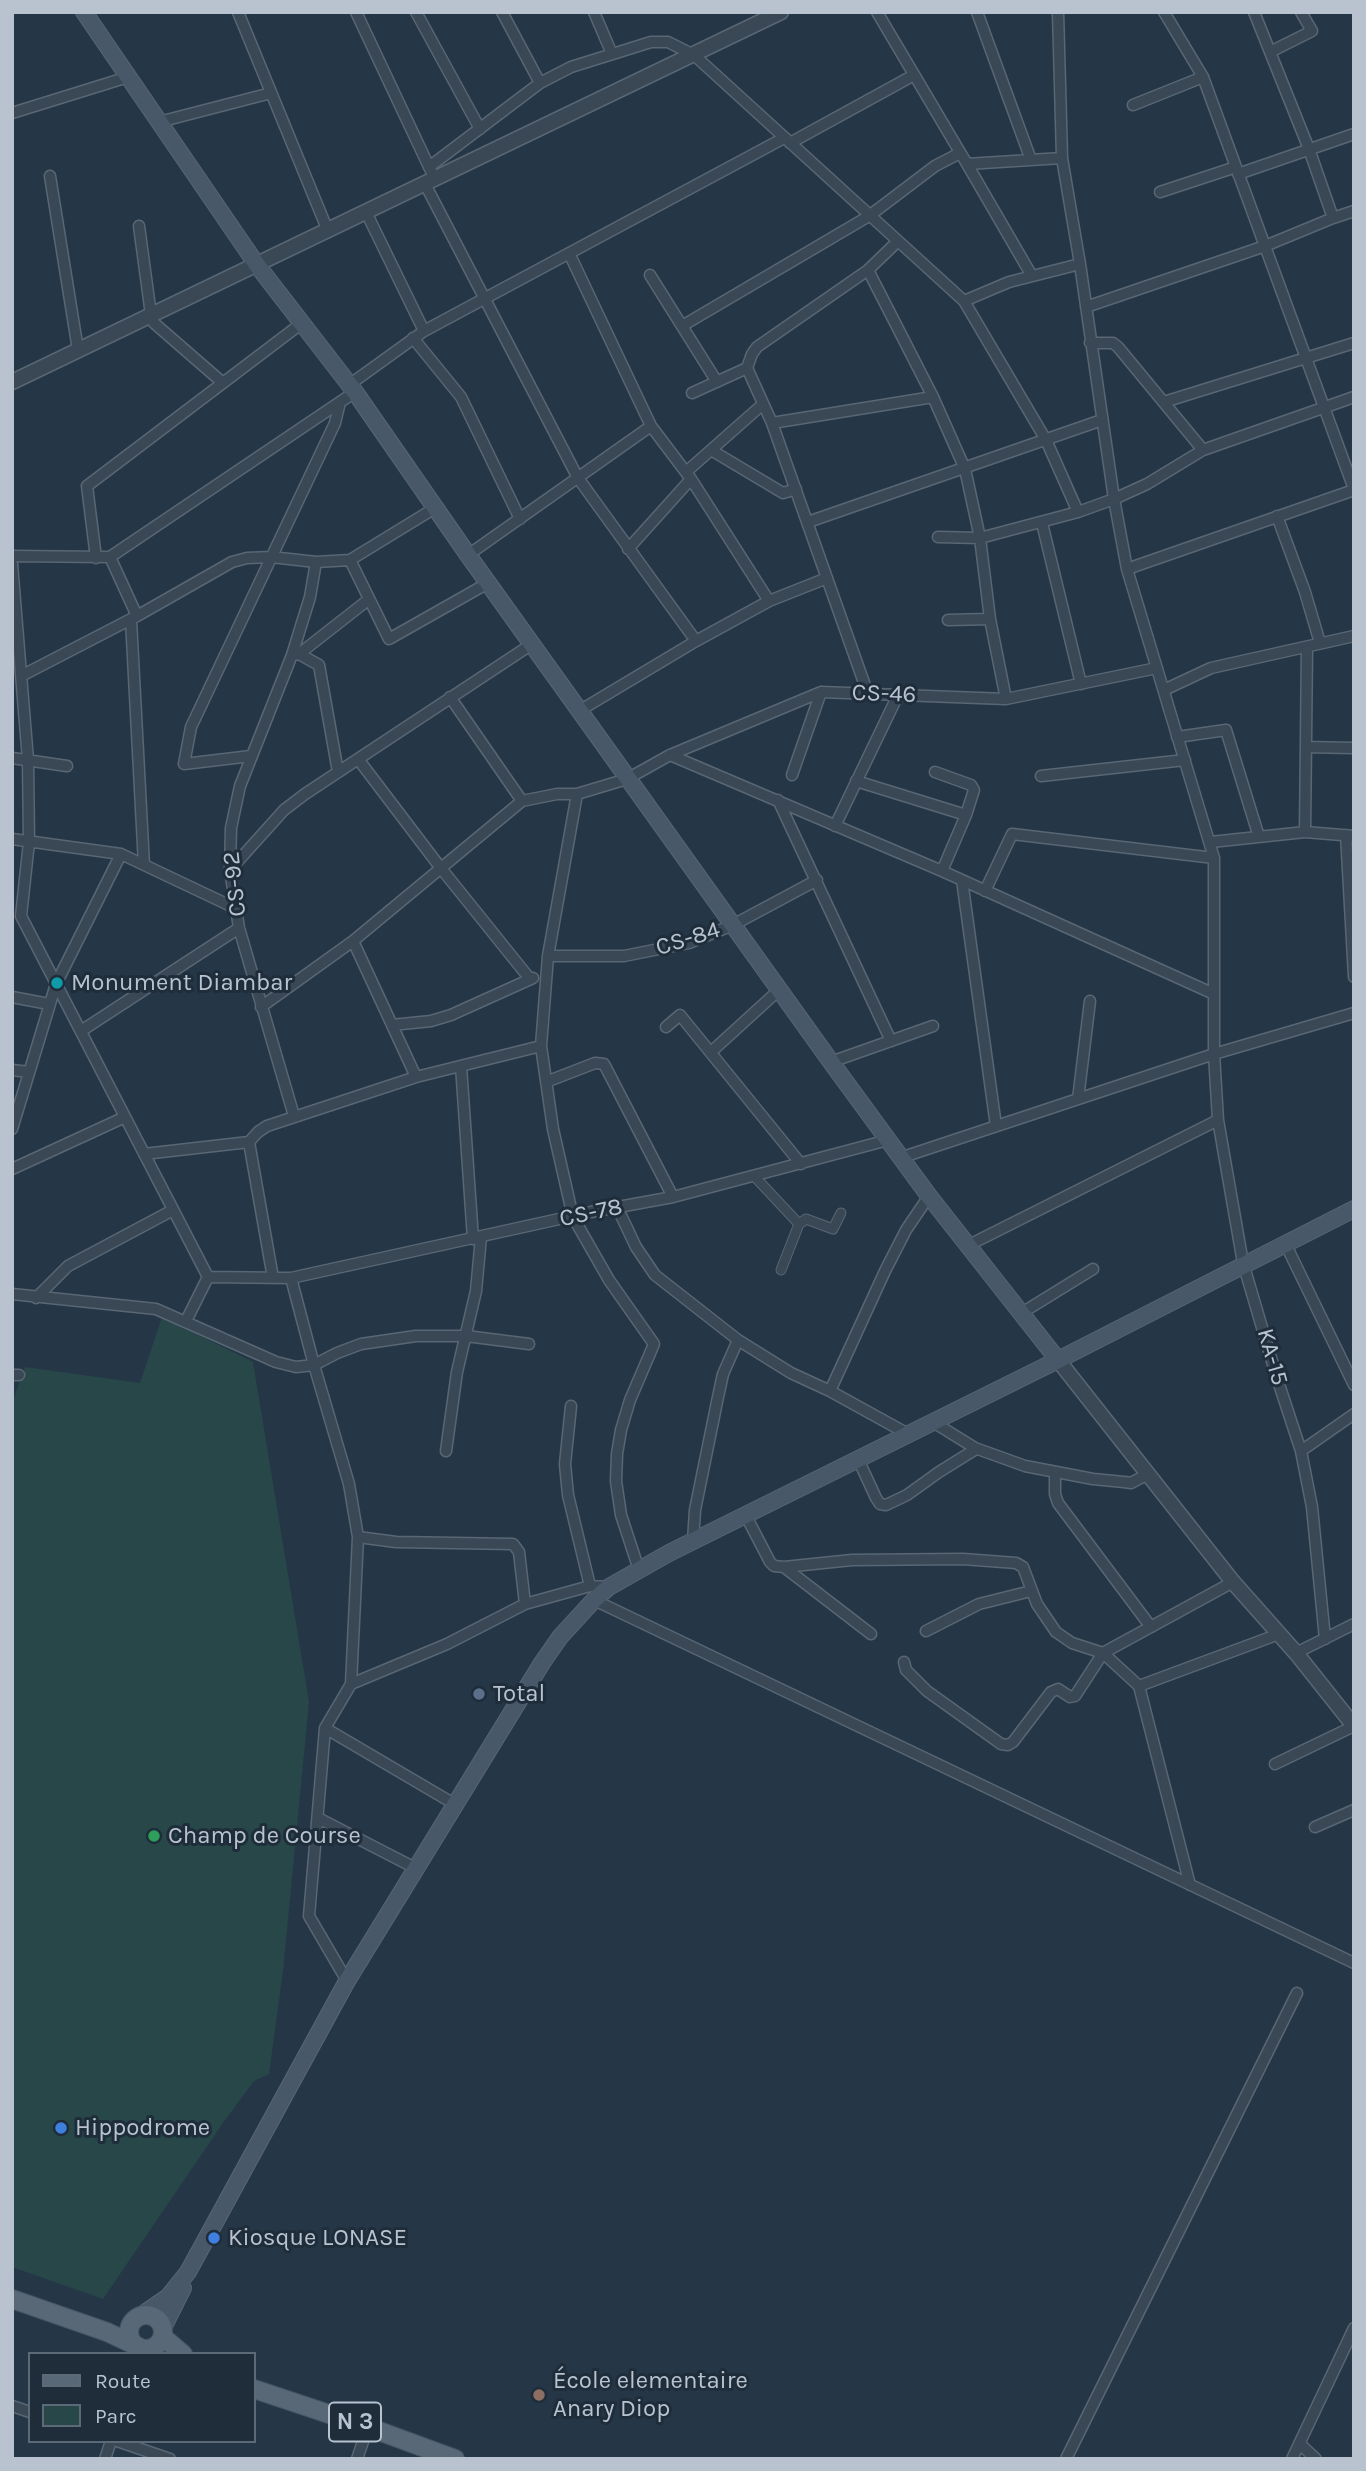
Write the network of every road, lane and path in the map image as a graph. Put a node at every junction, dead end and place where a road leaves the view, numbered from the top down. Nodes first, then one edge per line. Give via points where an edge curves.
1 (84, 12) edge
2 (238, 12) edge
3 (356, 12) edge
4 (416, 12) edge
5 (502, 12) edge
6 (594, 12) edge
7 (781, 12) edge
8 (877, 12) edge
9 (977, 12) edge
10 (1058, 12) edge
11 (1164, 12) edge
12 (1254, 12) edge
13 (1301, 12) edge
14 (762, 17) edge
15 (1270, 52) junction
16 (612, 54) junction
17 (694, 55) junction
18 (914, 75) junction
19 (128, 77) junction
20 (1203, 77) junction
21 (540, 83) junction
22 (271, 93) junction
23 (1133, 105) dead end
24 (12, 113) edge
25 (159, 122) junction
26 (480, 129) junction
27 (1354, 134) edge
28 (787, 141) junction
29 (1310, 149) junction
30 (960, 153) junction
31 (1062, 158) junction
32 (1031, 160) junction
33 (967, 164) junction
34 (1237, 171) junction
35 (50, 176) dead end
36 (430, 177) junction
37 (1160, 192) dead end
38 (1354, 211) edge
39 (366, 212) junction
40 (869, 216) junction
41 (1333, 218) junction
42 (139, 226) dead end
43 (328, 231) junction
44 (897, 242) junction
45 (1265, 246) junction
46 (569, 253) junction
47 (1080, 264) junction
48 (257, 265) junction
49 (868, 270) junction
50 (650, 275) dead end
51 (1032, 276) junction
52 (483, 299) junction
53 (964, 301) junction
54 (1086, 307) junction
55 (151, 315) junction
56 (302, 323) junction
57 (682, 326) junction
58 (424, 331) junction
59 (413, 338) junction
60 (1354, 343) edge
61 (1090, 344) junction
62 (78, 350) junction
63 (1307, 358) junction
64 (747, 369) junction
65 (12, 382) edge
66 (718, 382) junction
67 (223, 383) junction
68 (352, 388) junction
69 (692, 393) dead end
70 (933, 397) junction
71 (1354, 397) edge
72 (340, 402) junction
73 (1164, 402) junction
74 (763, 404) junction
75 (1324, 407) junction
76 (1102, 420) junction
77 (772, 422) junction
78 (651, 426) junction
79 (1046, 440) junction
80 (711, 450) junction
81 (1203, 450) junction
82 (965, 469) junction
83 (688, 476) junction
84 (578, 478) junction
85 (796, 488) junction
86 (1354, 489) edge
87 (1114, 499) junction
88 (435, 508) junction
89 (1078, 512) junction
90 (1277, 516) junction
91 (520, 519) junction
92 (808, 523) junction
93 (1042, 523) junction
94 (938, 537) dead end
95 (980, 538) junction
96 (628, 549) junction
97 (468, 555) junction
98 (12, 556) edge
99 (110, 557) junction
100 (271, 557) junction
101 (96, 558) junction
102 (351, 560) junction
103 (316, 562) junction
104 (12, 564) edge
105 (1127, 569) junction
106 (827, 578) junction
107 (488, 583) junction
108 (368, 600) junction
109 (769, 601) junction
110 (14, 613) edge
111 (134, 618) junction
112 (990, 619) junction
113 (948, 620) dead end
114 (1354, 636) edge
115 (696, 641) junction
116 (1320, 643) junction
117 (532, 644) junction
118 (1307, 647) junction
119 (295, 654) junction
120 (1157, 668) junction
121 (23, 675) junction
122 (1081, 684) junction
123 (1164, 690) junction
124 (821, 692) junction
125 (869, 694) junction
126 (898, 695) junction
127 (450, 697) junction
128 (1006, 699) junction
129 (579, 711) junction
130 (1177, 737) junction
131 (1306, 747) junction
132 (1354, 748) edge
133 (670, 755) junction
134 (251, 756) junction
135 (12, 758) edge
136 (358, 759) junction
137 (28, 760) junction
138 (1185, 760) junction
139 (67, 766) dead end
140 (338, 772) junction
141 (935, 772) dead end
142 (792, 775) dead end
143 (1041, 776) dead end
144 (627, 779) junction
145 (856, 781) junction
146 (577, 794) junction
147 (778, 800) junction
148 (522, 801) junction
149 (966, 815) junction
150 (835, 826) junction
151 (1305, 832) junction
152 (1350, 835) edge
153 (1259, 837) junction
154 (12, 839) edge
155 (29, 842) junction
156 (1211, 842) junction
157 (121, 854) junction
158 (1214, 858) junction
159 (144, 865) junction
160 (440, 867) junction
161 (230, 870) junction
162 (942, 870) junction
163 (817, 880) junction
164 (961, 880) junction
165 (985, 891) junction
166 (235, 908) junction
167 (17, 915) edge
168 (733, 925) junction
169 (240, 928) junction
170 (1352, 928) edge
171 (353, 941) junction
172 (548, 956) junction
173 (545, 972) junction
174 (1354, 977) edge
175 (530, 979) junction
176 (56, 984) junction
177 (779, 990) junction
178 (1214, 994) junction
179 (12, 997) edge
180 (1090, 1001) dead end
181 (49, 1004) junction
182 (261, 1007) junction
183 (1354, 1013) edge
184 (392, 1025) junction
185 (933, 1026) dead end
186 (666, 1027) dead end
187 (81, 1031) junction
188 (891, 1041) junction
189 (541, 1046) junction
190 (711, 1052) junction
191 (1214, 1054) junction
192 (831, 1062) junction
193 (461, 1066) junction
194 (12, 1070) edge
195 (29, 1072) junction
196 (416, 1077) junction
197 (547, 1082) junction
198 (1078, 1099) junction
199 (295, 1116) junction
200 (125, 1117) junction
201 (1218, 1120) junction
202 (996, 1126) junction
203 (12, 1129) edge
204 (888, 1140) junction
205 (249, 1142) junction
206 (144, 1154) junction
207 (900, 1158) junction
208 (801, 1164) junction
209 (12, 1169) edge
210 (755, 1177) junction
211 (929, 1196) junction
212 (673, 1197) junction
213 (617, 1207) junction
214 (1354, 1209) edge
215 (173, 1210) junction
216 (841, 1213) dead end
217 (573, 1217) junction
218 (799, 1224) junction
219 (477, 1238) junction
220 (1285, 1242) junction
221 (967, 1246) junction
222 (1243, 1263) junction
223 (1093, 1269) dead end
224 (781, 1270) dead end
225 (208, 1277) junction
226 (273, 1278) junction
227 (291, 1278) junction
228 (12, 1294) edge
229 (36, 1298) junction
230 (1020, 1314) junction
231 (186, 1321) junction
232 (466, 1336) junction
233 (738, 1340) junction
234 (528, 1344) dead end
235 (1058, 1360) junction
236 (314, 1365) junction
237 (1354, 1385) edge
238 (831, 1391) junction
239 (571, 1406) dead end
240 (1354, 1413) edge
241 (933, 1422) junction
242 (908, 1434) junction
243 (976, 1448) junction
244 (446, 1451) dead end
245 (1301, 1451) junction
246 (858, 1459) junction
247 (1055, 1472) junction
248 (1148, 1474) junction
249 (745, 1514) junction
250 (358, 1537) junction
251 (693, 1541) junction
252 (784, 1567) junction
253 (639, 1570) junction
254 (1233, 1582) junction
255 (1031, 1591) junction
256 (592, 1593) junction
257 (525, 1604) junction
258 (1354, 1624) edge
259 (1151, 1627) junction
260 (926, 1631) dead end
261 (1279, 1633) junction
262 (871, 1634) dead end
263 (1325, 1639) junction
264 (1102, 1653) junction
265 (1296, 1653) junction
266 (904, 1662) dead end
267 (351, 1684) junction
268 (1139, 1686) junction
269 (1354, 1726) edge
270 (325, 1728) junction
271 (1275, 1764) dead end
272 (456, 1805) junction
273 (1354, 1810) edge
274 (318, 1818) junction
275 (1315, 1827) dead end
276 (417, 1869) junction
277 (1190, 1885) junction
278 (1354, 1963) edge
279 (347, 1981) junction
280 (1297, 1993) dead end
281 (188, 2272) junction
282 (12, 2299) edge
283 (137, 2318) junction
284 (83, 2324) junction
285 (1354, 2328) edge
286 (1354, 2344) edge
287 (150, 2345) edge
288 (1343, 2350) junction
289 (176, 2352) edge
290 (256, 2390) edge
291 (368, 2427) junction
292 (123, 2443) edge
293 (1300, 2444) junction
294 (170, 2459) edge
295 (357, 2459) edge
296 (455, 2459) edge
297 (1066, 2459) edge
298 (1292, 2459) edge
299 (1317, 2459) edge

1 - 19 main road
2 - 22 street
3 - 36 street
4 - 26 street
5 - 21 street
6 - 16 street
7 - 14 street
8 - 18 street
9 - 32 street
10 - 31 street, KA-15
11 - 20 street
12 - 15 street
13 - 15 street via 1312,31
14 - 17 street
15 - 29 street
16 - 17 street via 651,42 668,42
16 - 21 street
17 - 28 street
17 - 36 street
18 - 28 street
18 - 30 street
19 - 24 street
19 - 25 main road
20 - 23 street
20 - 34 street
21 - 26 street
22 - 25 street
22 - 43 street
25 - 48 main road
26 - 36 street
27 - 29 street
28 - 40 street
28 - 46 street
29 - 34 street
29 - 41 street
30 - 33 street
30 - 40 street via 929,170
31 - 32 street
31 - 47 street, KA-15
32 - 33 street
33 - 51 street
34 - 37 street
34 - 45 street
35 - 62 street
36 - 39 street
36 - 52 street
38 - 41 street
39 - 43 street
39 - 58 street
40 - 44 street
40 - 57 street
41 - 45 street
42 - 55 street
43 - 48 street
44 - 49 street
44 - 53 street
45 - 54 street
45 - 63 street
46 - 52 street
46 - 78 street
47 - 51 street
47 - 54 street, KA-15
48 - 55 street
48 - 56 main road
49 - 64 street via 757,347
49 - 70 street
50 - 57 street
51 - 53 street
52 - 58 street
52 - 84 street
53 - 79 street
54 - 61 street, KA-15
55 - 62 street
55 - 67 street via 154,323
56 - 67 street
56 - 68 main road
57 - 66 street
58 - 59 street
59 - 68 street
59 - 91 street via 461,397
60 - 63 street
61 - 73 street via 1113,343
61 - 76 street, KA-15
62 - 65 street
63 - 73 street
63 - 75 street
64 - 66 street
64 - 74 street
66 - 69 street
67 - 101 street via 87,486
68 - 72 street
68 - 88 main road
70 - 77 street
70 - 82 street
71 - 75 street
72 - 99 street
72 - 100 street via 335,423
73 - 81 street
74 - 77 street
74 - 80 street
75 - 81 street
75 - 86 street
76 - 79 street
76 - 87 street, KA-15
77 - 85 street
78 - 83 street
78 - 84 street
79 - 82 street
79 - 89 street
80 - 83 street
80 - 85 street via 783,493
81 - 87 street via 1168,474
82 - 92 street
82 - 95 street
83 - 96 street
83 - 109 street
84 - 91 street
84 - 96 street
85 - 92 street
86 - 90 street
87 - 89 street
87 - 105 street, KA-15
88 - 97 main road
88 - 102 street
89 - 93 street
90 - 105 street
90 - 116 street
91 - 97 street
92 - 106 street
93 - 95 street
93 - 122 street
94 - 95 street
95 - 112 street
96 - 115 street
97 - 107 main road
98 - 101 street
99 - 101 street
99 - 111 street
100 - 103 street
100 - 111 street via 232,562
100 - 134 street via 191,727 184,764
102 - 103 street
102 - 108 street
103 - 119 street, CS-92
104 - 110 street
105 - 120 street, KA-15
106 - 109 street
106 - 125 street
107 - 108 street via 389,639
107 - 117 main road
108 - 119 street
109 - 115 street
110 - 121 street
111 - 121 street
111 - 159 street
112 - 113 street
112 - 128 street
114 - 116 street
115 - 129 street
116 - 118 street
117 - 127 street
117 - 129 main road
118 - 123 street via 1211,668
118 - 131 street
119 - 134 street, CS-92
119 - 140 street via 318,665
120 - 122 street, CS-46
120 - 123 street, KA-15
121 - 137 street
122 - 128 street, CS-46
123 - 130 street, KA-15
124 - 125 street, CS-46
124 - 133 street, CS-46
124 - 142 street
125 - 126 street, CS-46
126 - 128 street, CS-46
126 - 145 street
127 - 136 street
127 - 148 street
129 - 144 main road
130 - 138 street, KA-15
130 - 153 street via 1226,730
131 - 132 street
131 - 151 street
133 - 144 street, CS-46
133 - 147 street
134 - 161 street, CS-92 via 233,811
135 - 137 street
136 - 140 street
136 - 160 street
137 - 139 street
137 - 155 street
138 - 143 street
138 - 156 street, KA-15
140 - 161 street via 284,810
141 - 149 street via 973,787
144 - 146 street, CS-46
144 - 168 main road
145 - 149 street
145 - 150 street
146 - 148 street, CS-46
146 - 172 street
147 - 150 street
147 - 163 street
148 - 160 street
149 - 162 street
150 - 162 street
151 - 152 street
151 - 153 street
152 - 170 street
153 - 156 street
154 - 155 street
155 - 157 street
155 - 167 street
156 - 158 street, KA-15
157 - 159 street
157 - 176 street
158 - 165 street via 1012,834
158 - 178 street, KA-15
159 - 166 street
160 - 171 street
160 - 175 street
161 - 166 street, CS-92
162 - 164 street
163 - 168 street, CS-84
163 - 188 street
164 - 165 street
164 - 202 street
165 - 178 street
166 - 169 street, CS-92
167 - 176 street
168 - 172 street, CS-84 via 689,943 624,956
168 - 177 main road
169 - 182 street, CS-92
169 - 187 street
170 - 174 street
171 - 182 street
171 - 184 street
172 - 173 street
173 - 175 street
173 - 189 street
175 - 184 street via 451,1015
176 - 181 street
176 - 187 street
177 - 190 street
177 - 192 main road
178 - 191 street, KA-15
179 - 181 street
180 - 198 street
181 - 195 street
182 - 199 street, CS-92
183 - 191 street
184 - 196 street
185 - 188 street
186 - 190 street via 680,1014
187 - 200 street
188 - 192 street
189 - 193 street
189 - 197 street
190 - 208 street
191 - 198 street
191 - 201 street, KA-15
192 - 204 main road
193 - 196 street
193 - 219 street
194 - 195 street
195 - 203 street
196 - 199 street
197 - 212 street via 595,1063 604,1064
197 - 217 street
198 - 202 street
199 - 205 street via 267,1126
200 - 206 street
200 - 209 street
201 - 221 street
201 - 222 street, KA-15
202 - 207 street
204 - 207 main road
204 - 208 street, CS-78
205 - 206 street
205 - 226 street
206 - 215 street
207 - 211 main road
208 - 210 street, CS-78
210 - 212 street, CS-78
210 - 218 street
211 - 221 main road
211 - 238 street via 885,1271
212 - 213 street, CS-78
213 - 217 street, CS-78
213 - 233 street via 655,1275
214 - 220 main road
215 - 225 street
215 - 229 street via 68,1266
216 - 218 street via 833,1228 806,1219
217 - 219 street, CS-78
217 - 253 street via 609,1280 654,1344 630,1400 617,1454 621,1515
218 - 224 street
219 - 227 street, CS-78
219 - 232 street via 478,1274
220 - 222 main road
220 - 237 street
221 - 230 main road
222 - 235 main road
222 - 245 street, KA-15
223 - 230 street
225 - 226 street, CS-78
225 - 231 street
226 - 227 street, CS-78
227 - 236 street
228 - 229 street
229 - 231 street via 156,1309
230 - 235 main road
231 - 236 street via 276,1362
232 - 234 street
232 - 236 street via 416,1335 361,1343
232 - 244 street
233 - 238 street
233 - 251 street via 723,1374 695,1510
235 - 241 main road
235 - 248 street
236 - 250 street via 349,1484
238 - 242 street
239 - 256 street via 566,1475
240 - 245 street
241 - 242 main road
241 - 243 street
242 - 246 main road
243 - 246 street via 886,1505 876,1498
243 - 247 street
245 - 263 street, KA-15 via 1312,1507
246 - 249 main road
247 - 248 street via 1131,1483
247 - 259 street via 1058,1503
248 - 254 street
249 - 251 main road
249 - 252 street via 769,1562
250 - 257 street via 406,1543 513,1544 520,1552
250 - 267 street
251 - 253 main road
252 - 255 street via 852,1560 1016,1563 1023,1567
252 - 262 street
253 - 256 main road
254 - 259 street
254 - 261 street
255 - 260 street via 979,1604
255 - 264 street via 1056,1632
256 - 257 street
256 - 272 main road via 542,1663
256 - 277 street
257 - 267 street via 447,1644
258 - 263 street
259 - 264 street
261 - 265 street
261 - 268 street
263 - 265 street
264 - 266 street via 1075,1696 1058,1689 1051,1692 1008,1745 927,1691
264 - 268 street
265 - 269 street
267 - 270 street
268 - 277 street
269 - 271 street
270 - 272 street
270 - 274 street
272 - 276 main road
273 - 275 street
274 - 276 street
274 - 279 street via 309,1916
276 - 279 main road
277 - 278 street
279 - 281 main road
280 - 297 street
281 - 283 main road via 168,2297
281 - 287 main road via 180,2297
282 - 284 main road
283 - 284 main road
283 - 287 main road via 130,2337
283 - 287 main road via 151,2315 161,2323
284 - 287 main road
285 - 288 street
286 - 288 street
287 - 289 main road
288 - 293 street
290 - 291 main road, N 3
291 - 295 street
291 - 296 main road, N 3
292 - 294 street
293 - 298 street
293 - 299 street

